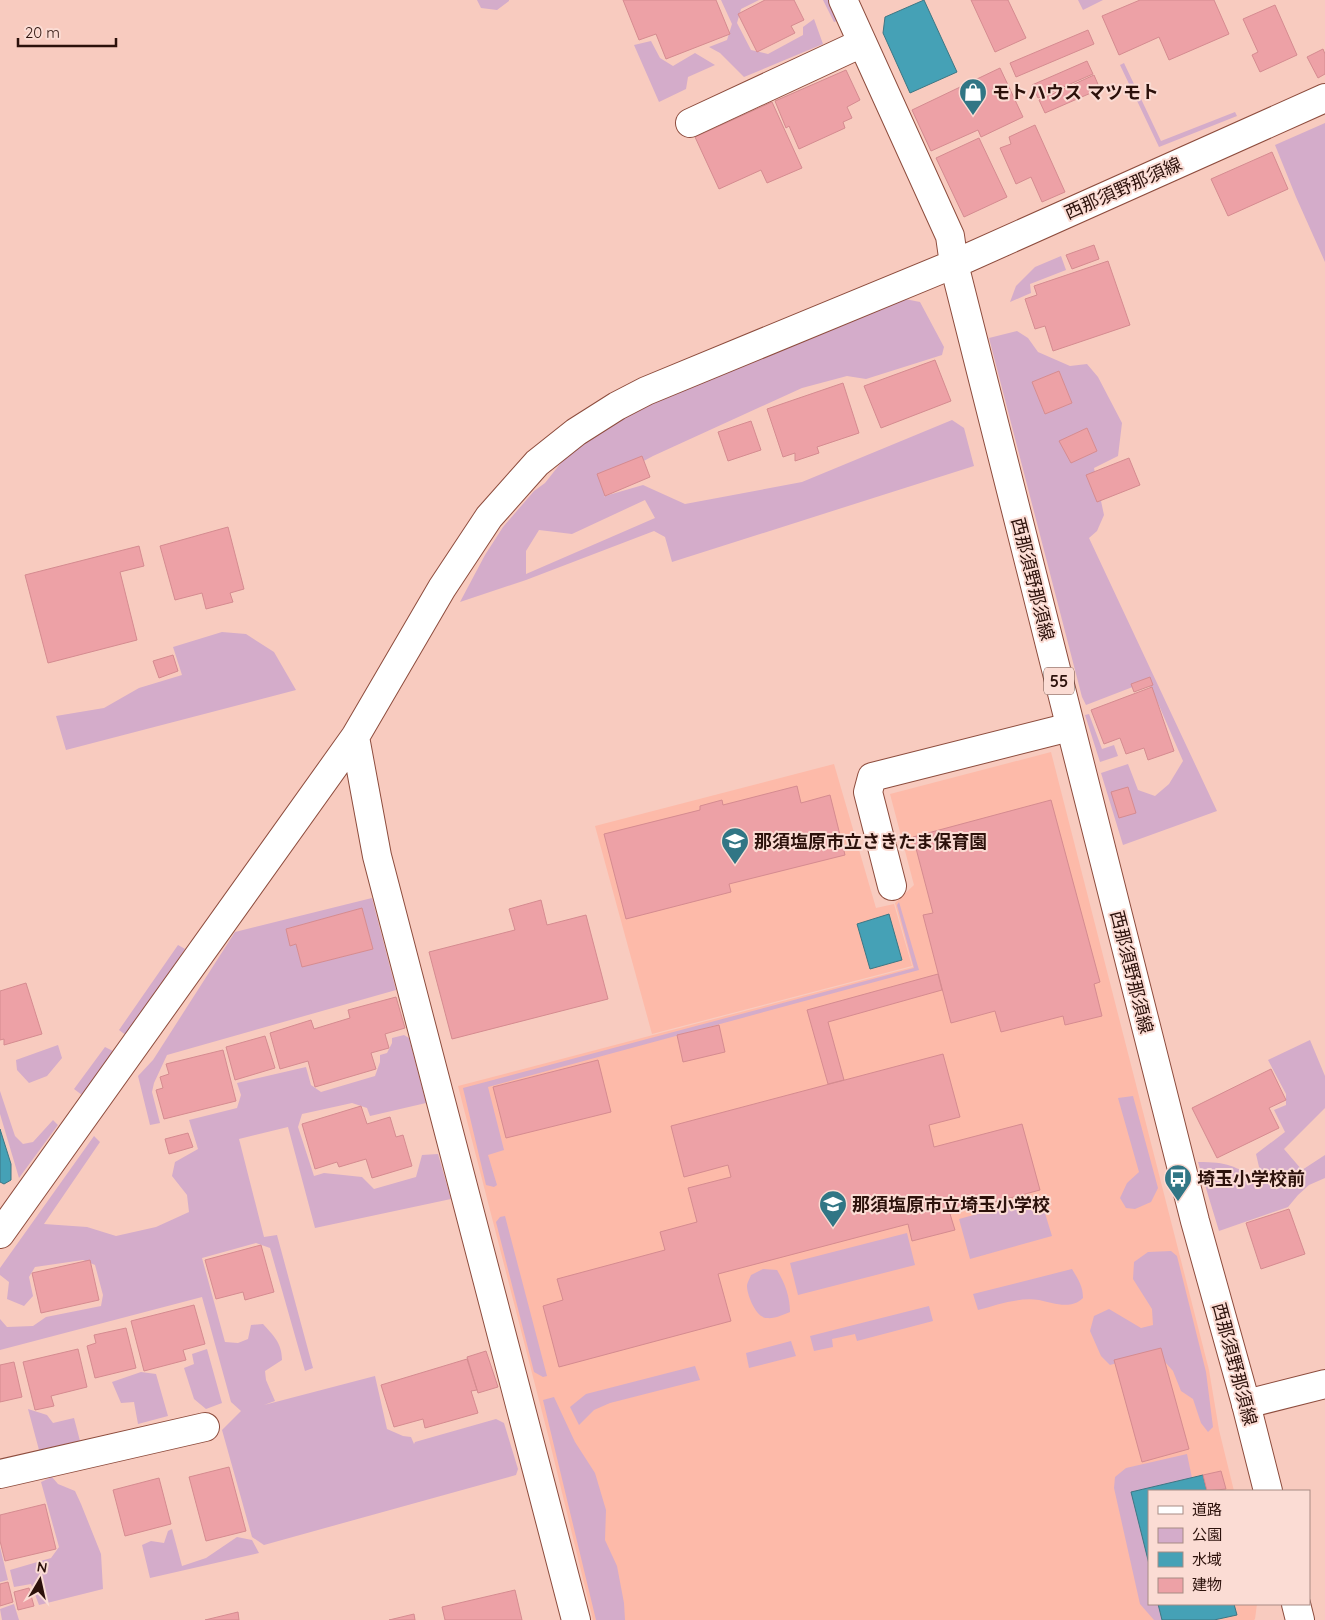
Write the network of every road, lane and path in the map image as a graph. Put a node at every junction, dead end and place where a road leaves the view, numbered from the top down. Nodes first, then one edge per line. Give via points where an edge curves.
1 (849, 2) edge
2 (862, 43) junction
3 (1325, 98) edge
4 (690, 123) dead end
5 (954, 264) junction
6 (1070, 727) junction
7 (354, 737) junction
8 (892, 886) dead end
9 (0, 1234) edge
10 (1325, 1384) edge
11 (1246, 1404) junction
12 (205, 1427) dead end
13 (0, 1474) edge
14 (1268, 1490) edge
15 (1296, 1605) edge
16 (576, 1620) edge
17 (1300, 1620) edge

1 - 2 street
2 - 4 street
2 - 5 street via 950,236
3 - 5 street, 西那須野那須線
5 - 6 street, 西那須野那須線 / 55
5 - 7 street via 646,391 576,432 537,463 488,516
6 - 8 street via 872,778 868,792
6 - 11 street, 西那須野那須線 / 55 via 1195,1221
7 - 9 street
7 - 16 street via 377,856
10 - 11 street
11 - 14 street, 西那須野那須線 / 55
12 - 13 street
15 - 17 street

